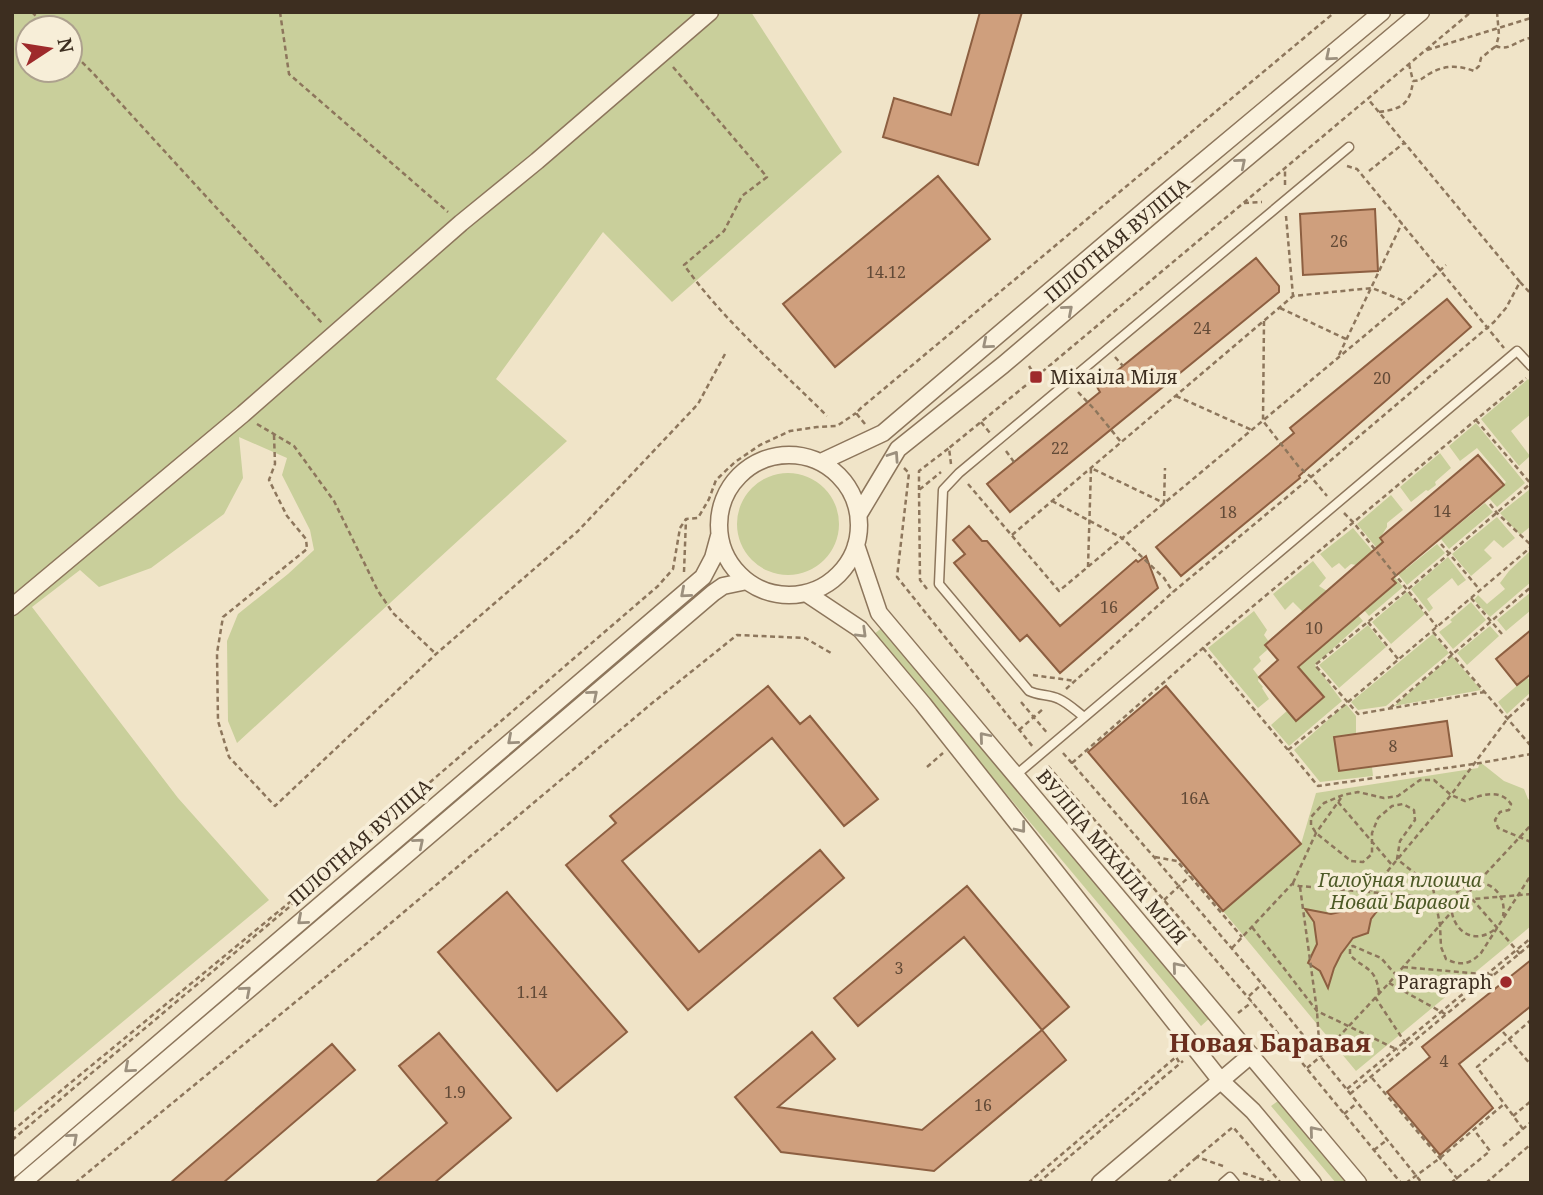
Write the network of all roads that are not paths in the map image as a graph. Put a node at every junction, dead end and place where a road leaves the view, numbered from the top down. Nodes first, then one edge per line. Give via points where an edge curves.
1 (710, 12) edge
2 (1382, 12) edge
3 (1421, 12) edge
4 (1349, 147) dead end
5 (1529, 372) edge
6 (821, 461) junction
7 (859, 514) junction
8 (719, 536) junction
9 (856, 545) junction
10 (747, 581) junction
11 (806, 593) junction
12 (12, 607) edge
13 (1084, 717) junction
14 (1016, 775) junction
15 (323, 901) junction
16 (334, 915) junction
17 (1251, 1055) junction
18 (1221, 1081) junction
19 (12, 1168) edge
20 (22, 1183) edge
21 (1100, 1183) edge
22 (1223, 1183) edge
23 (1235, 1183) edge
24 (1313, 1183) edge
25 (1358, 1183) edge

1 - 12 street
2 -> 6 street, ПІЛОТНАЯ ВУЛІЦА via 883,433
7 -> 3 street, ПІЛОТНАЯ ВУЛІЦА via 898,449
4 - 13 lane via 943,490 940,584 1029,691 1056,697
5 - 13 lane via 1517,351
6 - 7 street via 852,493
6 - 8 street via 778,455 756,462 726,493 719,514
7 - 9 street
8 - 10 street via 726,557
8 -> 15 street, ПІЛОТНАЯ ВУЛІЦА via 703,577
9 - 11 street via 838,576
14 -> 9 street, ВУЛІЦА МІХАІЛА МІЛЯ via 879,613
10 - 11 street via 782,595
16 -> 10 street, ПІЛОТНАЯ ВУЛІЦА via 713,593
11 -> 18 street via 860,629
13 - 14 lane
17 -> 14 street, ВУЛІЦА МІХАІЛА МІЛЯ
15 - 16 street
15 -> 19 street, ПІЛОТНАЯ ВУЛІЦА
20 -> 16 street, ПІЛОТНАЯ ВУЛІЦА
17 - 18 street
25 -> 17 street, ВУЛІЦА МІХАІЛА МІЛЯ
18 - 21 street
18 - 24 street via 1253,1111
22 - 23 lane via 1230,1177

